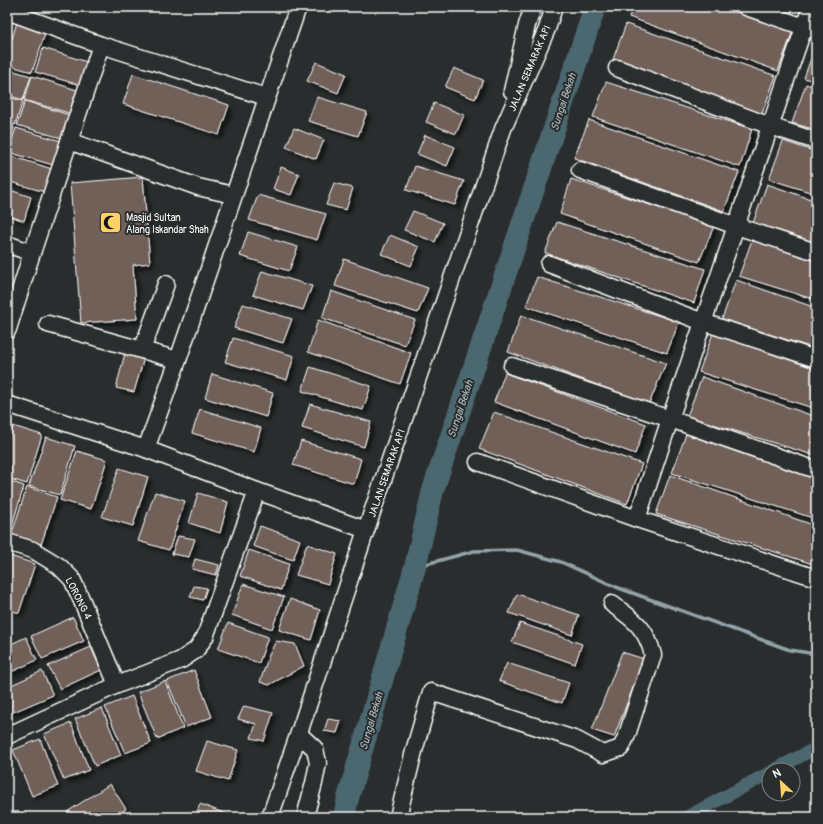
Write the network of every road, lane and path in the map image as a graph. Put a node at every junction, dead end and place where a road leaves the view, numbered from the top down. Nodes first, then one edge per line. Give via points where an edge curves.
1 (298, 7) edge
2 (534, 7) edge
3 (554, 7) edge
4 (746, 7) edge
5 (811, 7) edge
6 (7, 12) edge
7 (810, 29) edge
8 (101, 45) junction
9 (617, 68) dead end
10 (266, 98) junction
11 (770, 126) junction
12 (503, 129) junction
13 (69, 141) junction
14 (816, 141) edge
15 (580, 170) dead end
16 (233, 195) junction
17 (736, 226) junction
18 (7, 244) edge
19 (816, 252) edge
20 (32, 253) junction
21 (549, 264) dead end
22 (166, 284) dead end
23 (703, 322) junction
24 (48, 324) dead end
25 (7, 331) edge
26 (142, 350) junction
27 (816, 359) edge
28 (178, 360) junction
29 (512, 366) dead end
30 (7, 404) edge
31 (670, 419) junction
32 (146, 449) junction
33 (478, 462) dead end
34 (816, 470) edge
35 (257, 491) junction
36 (637, 519) junction
37 (366, 530) junction
38 (7, 542) edge
39 (816, 578) edge
40 (612, 604) dead end
41 (117, 685) junction
42 (299, 734) junction
43 (7, 736) edge
44 (270, 817) edge
45 (305, 817) edge
46 (398, 817) edge

1 - 10 street
2 - 12 street, JALAN SEMARAK API via 527,25
3 - 12 street, JALAN SEMARAK API via 547,29
4 - 7 street
5 - 7 street
6 - 8 street
7 - 11 street
8 - 10 street
8 - 13 street
9 - 11 street
10 - 16 street
11 - 14 street
11 - 17 street
12 - 37 street, JALAN SEMARAK API
13 - 16 street via 198,187
13 - 20 street
15 - 17 street
16 - 28 street
17 - 19 street
17 - 23 street
18 - 20 street
20 - 25 street
21 - 23 street
22 - 26 street
23 - 27 street
23 - 31 street
24 - 26 street
26 - 28 street
28 - 32 street
29 - 31 street
30 - 32 street
31 - 34 street
31 - 36 street
32 - 35 street
33 - 36 street
35 - 37 street
35 - 41 street via 205,637 196,650 181,660
36 - 39 street
37 - 42 street, JALAN SEMARAK API
38 - 41 street, LORONG 4 via 33,550 60,566 72,579
40 - 46 street via 643,630 653,655 621,748 603,754 577,740 431,692
41 - 43 street
42 - 44 street, JALAN SEMARAK API
42 - 45 street via 315,749 318,763

